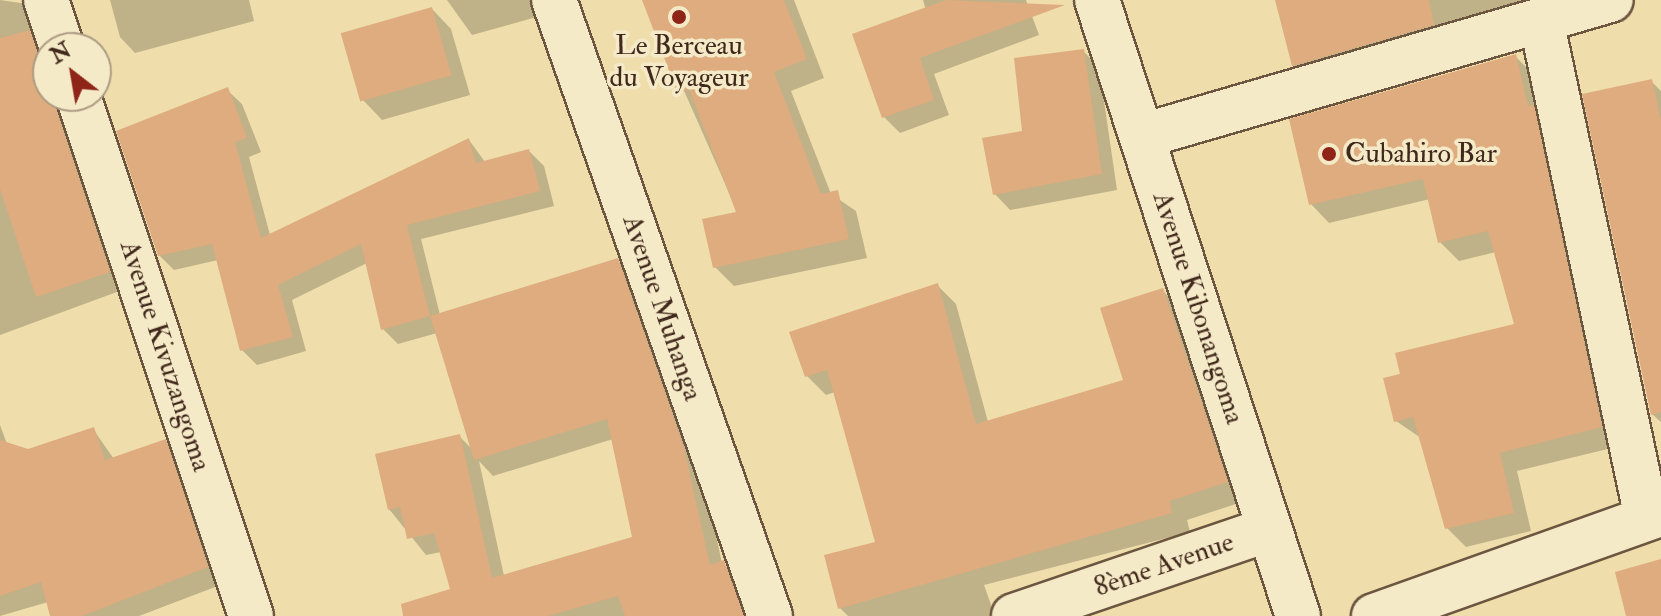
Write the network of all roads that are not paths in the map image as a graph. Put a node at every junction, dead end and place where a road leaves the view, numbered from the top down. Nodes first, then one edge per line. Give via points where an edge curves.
1 (46, 0) edge
2 (554, 0) edge
3 (1097, 0) edge
4 (1611, 0) edge
5 (1541, 20) junction
6 (57, 32) edge
7 (83, 112) edge
8 (1142, 136) junction
9 (1654, 516) edge
10 (1269, 529) junction
11 (251, 616) edge
12 (770, 616) edge
13 (1014, 616) edge
14 (1298, 616) edge
15 (1374, 616) edge

1 - 6 street
2 - 12 street, Avenue Muhanga
3 - 8 street, Avenue Kibonangoma
4 - 5 street
5 - 8 street
5 - 9 street
7 - 11 street, Avenue Kivuzangoma
8 - 10 street, Avenue Kibonangoma
9 - 15 street
10 - 13 street, 8ème Avenue
10 - 14 street, Avenue Kibonangoma

